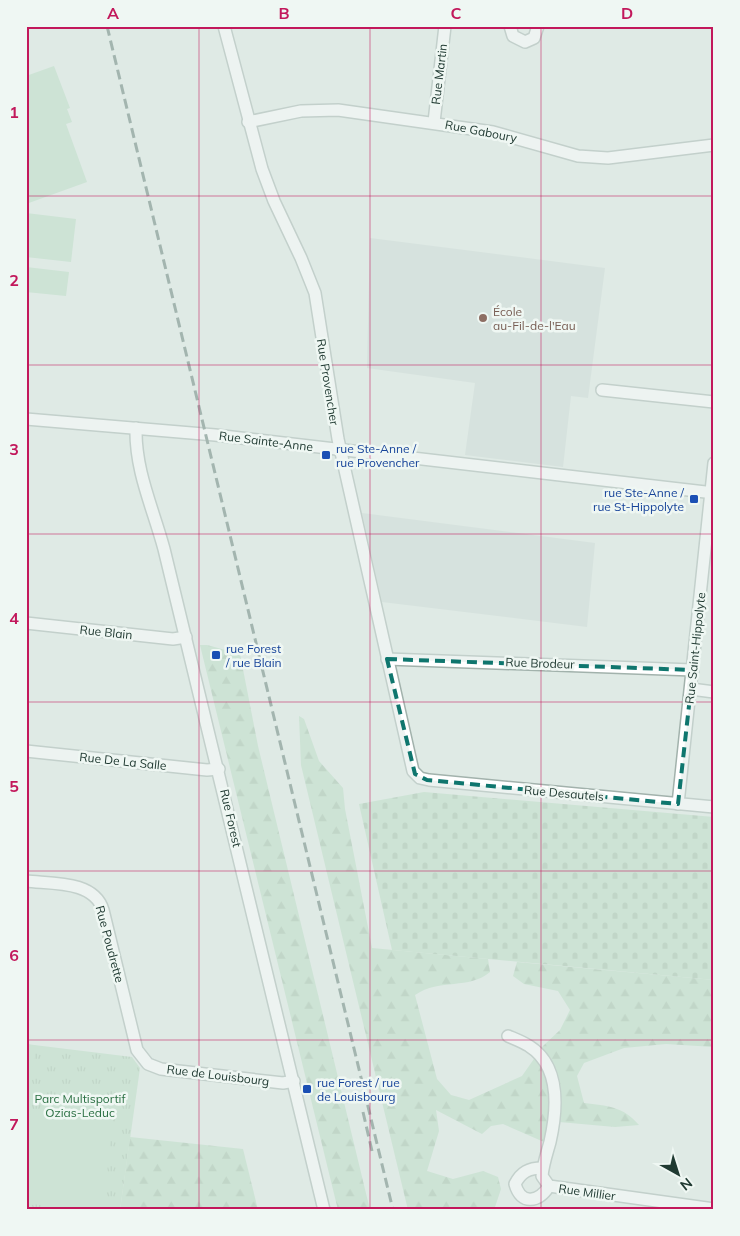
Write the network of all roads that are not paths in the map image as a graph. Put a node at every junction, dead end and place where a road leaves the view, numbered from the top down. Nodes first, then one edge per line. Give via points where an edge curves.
1 (224, 26) edge
2 (445, 26) edge
3 (510, 26) edge
4 (538, 26) edge
5 (248, 122) junction
6 (434, 122) junction
7 (714, 145) edge
8 (602, 390) dead end
9 (714, 402) edge
10 (26, 419) edge
11 (136, 428) junction
12 (340, 450) junction
13 (714, 463) edge
14 (712, 493) edge
15 (26, 623) edge
16 (186, 637) junction
17 (387, 659) junction
18 (693, 670) junction
19 (691, 689) junction
20 (714, 692) edge
21 (26, 751) edge
22 (219, 768) junction
23 (415, 774) joint
24 (678, 804) junction
25 (714, 807) edge
26 (26, 881) edge
27 (508, 1036) dead end
28 (144, 1061) joint
29 (294, 1081) junction
30 (542, 1168) junction
31 (549, 1186) junction
32 (714, 1209) edge
33 (324, 1210) edge

1 - 5 street, Rue Provencher
2 - 6 street, Rue Martin
3 - 4 street via 513,36 525,42 534,38
5 - 6 street, Rue Gaboury via 301,111 338,110
5 - 12 street, Rue Provencher via 268,187 312,285
6 - 7 street, Rue Gaboury via 516,137 590,158
8 - 9 street
10 - 11 street, Rue Sainte-Anne
11 - 12 street, Rue Sainte-Anne
11 - 16 street, Rue Forest via 139,471 159,528
12 - 14 street, Rue Sainte-Anne
12 - 17 street, Rue Provencher
13 - 14 street, Rue Saint-Hippolyte
14 - 18 street, Rue Saint-Hippolyte
15 - 16 street, Rue Blain via 173,639
16 - 22 street, Rue Forest
17 - 18 street, Rue Brodeur
17 - 23 street, Rue Provencher
18 - 19 street, Rue Saint-Hippolyte
19 - 20 street
19 - 24 street, Rue Saint-Hippolyte
21 - 22 street, Rue De La Salle via 207,770
22 - 29 street, Rue Forest
23 - 24 street, Rue Desautels via 429,780
24 - 25 street, Rue Desautels
26 - 28 street, Rue Poudrette via 85,890 100,903 136,1044
27 - 30 street via 530,1046 543,1060 555,1093 554,1122
28 - 29 street, Rue de Louisbourg via 169,1070 283,1083
29 - 33 street, Rue Forest
30 - 31 street, Rue Millier via 542,1176
30 - 31 street, Rue Millier via 524,1172 515,1184 517,1192 524,1199 531,1200 539,1197
31 - 32 street, Rue Millier

